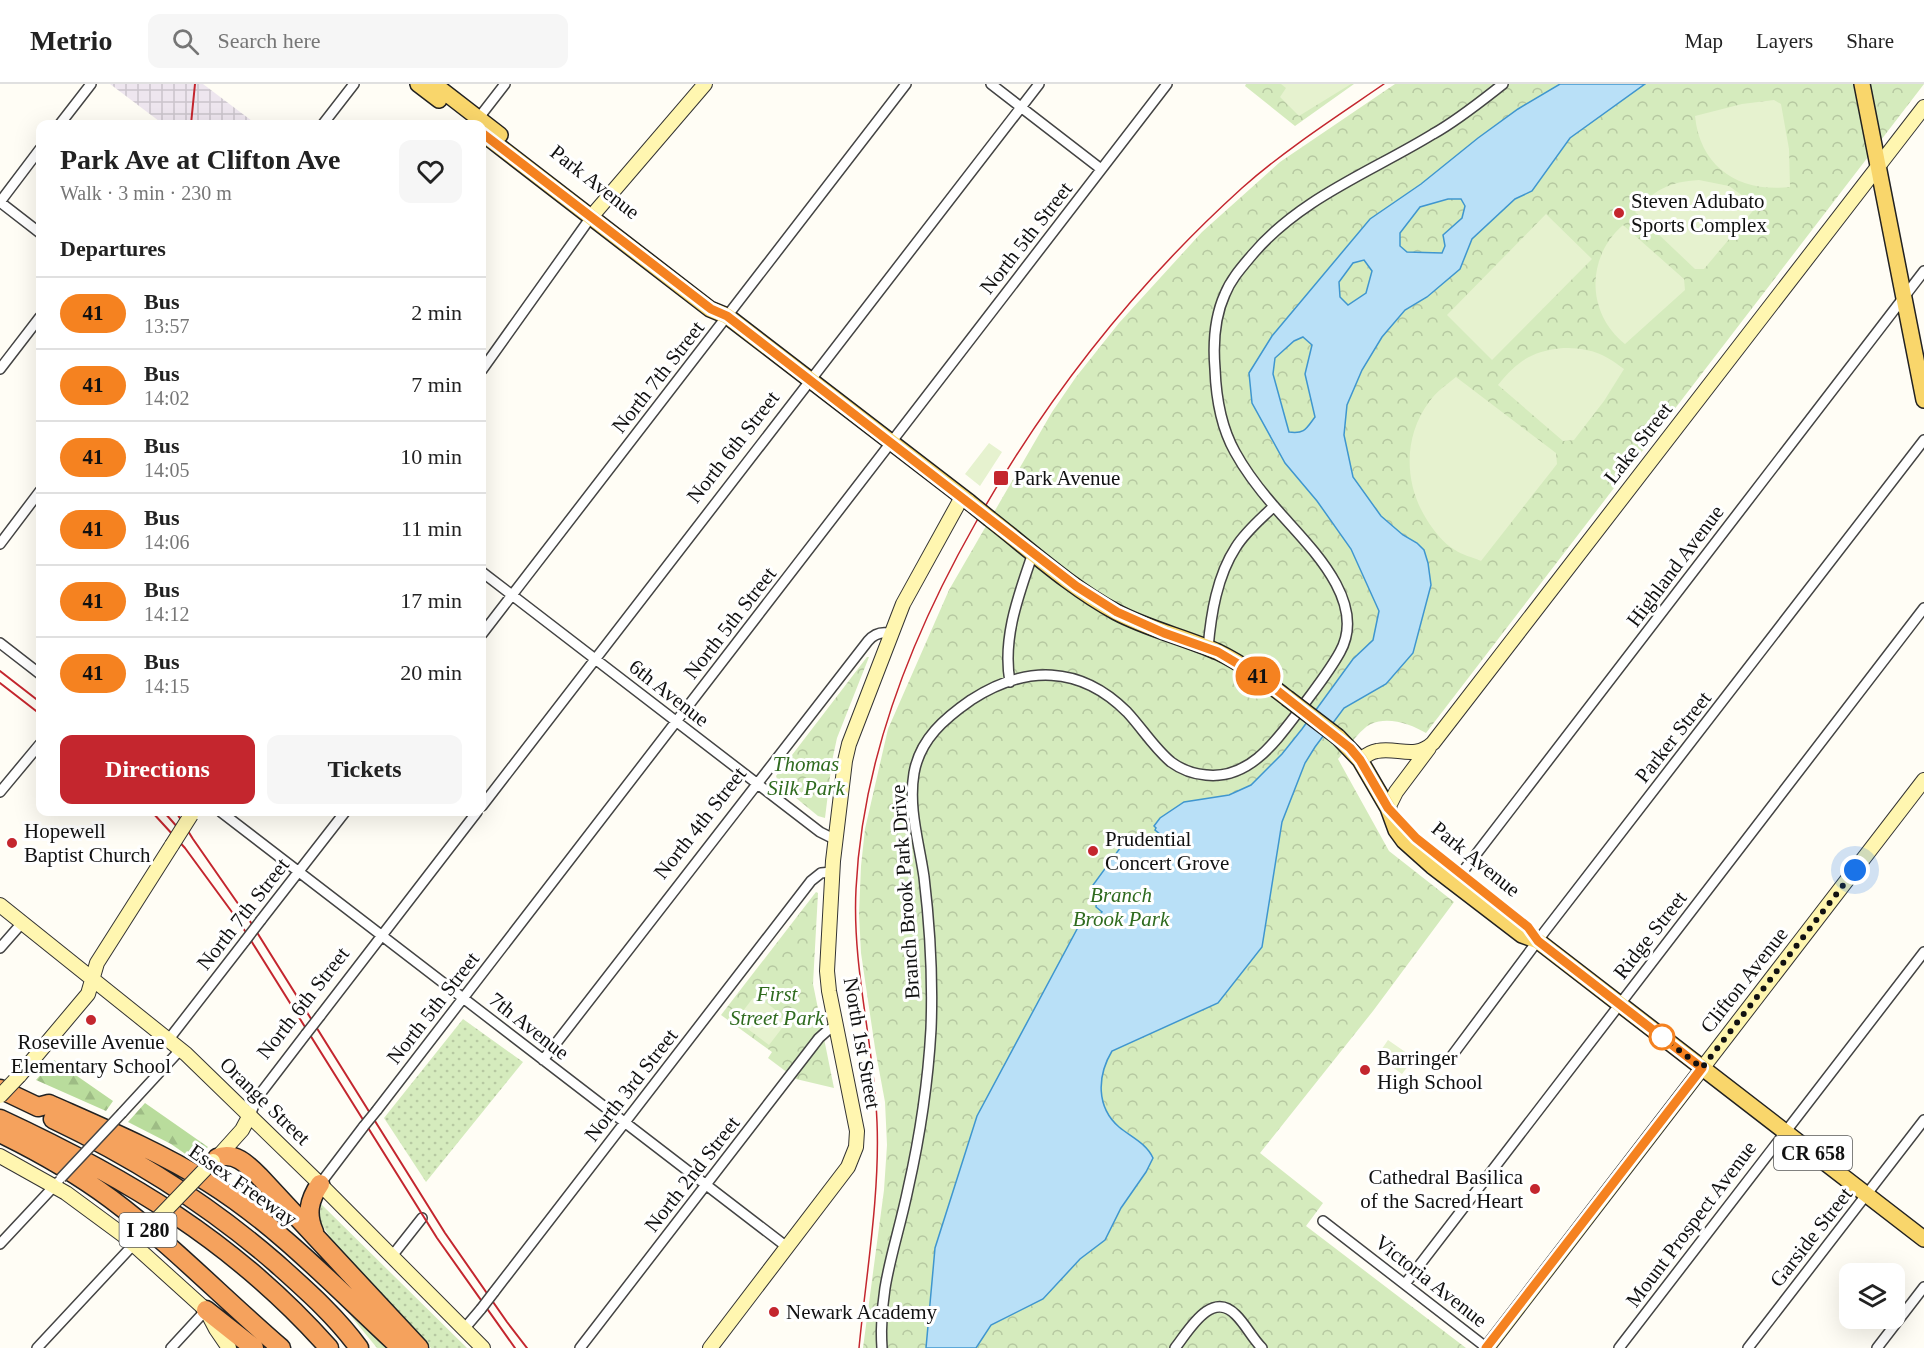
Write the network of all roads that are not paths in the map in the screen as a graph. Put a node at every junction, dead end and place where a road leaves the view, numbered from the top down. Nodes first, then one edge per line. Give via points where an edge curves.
1 (91, 84) edge
2 (354, 84) edge
3 (418, 84) edge
4 (434, 84) edge
5 (505, 84) edge
6 (705, 84) edge
7 (906, 84) edge
8 (992, 84) edge
9 (1039, 84) edge
10 (1167, 84) edge
11 (1503, 84) edge
12 (1862, 84) edge
13 (1924, 106) edge
14 (1021, 107) junction
15 (63, 120) edge
16 (325, 120) edge
17 (469, 120) edge
18 (471, 120) edge
19 (480, 120) edge
20 (486, 132) edge
21 (36, 154) edge
22 (1878, 166) junction
23 (1101, 169) junction
24 (0, 202) edge
25 (594, 213) junction
26 (36, 230) edge
27 (1924, 271) edge
28 (1904, 297) junction
29 (727, 316) junction
30 (36, 322) edge
31 (486, 364) edge
32 (0, 369) edge
33 (810, 380) junction
34 (1924, 400) edge
35 (1924, 440) edge
36 (891, 442) junction
37 (36, 496) edge
38 (966, 500) junction
39 (1274, 506) junction
40 (0, 544) edge
41 (1033, 553) junction
42 (486, 575) edge
43 (512, 595) junction
44 (1924, 608) edge
45 (486, 629) edge
46 (892, 634) junction
47 (0, 643) edge
48 (1208, 648) junction
49 (595, 659) junction
50 (36, 671) edge
51 (1010, 682) junction
52 (676, 722) junction
53 (1433, 743) junction
54 (36, 749) edge
55 (1360, 760) junction
56 (1924, 780) edge
57 (757, 784) junction
58 (0, 792) edge
59 (486, 801) edge
60 (1388, 808) junction
61 (190, 816) edge
62 (226, 816) edge
63 (342, 816) edge
64 (474, 816) edge
65 (836, 840) junction
66 (298, 872) junction
67 (832, 872) junction
68 (1457, 879) junction
69 (0, 905) edge
70 (22, 923) junction
71 (382, 936) junction
72 (1538, 941) junction
73 (0, 948) edge
74 (1924, 952) edge
75 (92, 979) junction
76 (463, 998) junction
77 (1619, 1004) junction
78 (836, 1027) junction
79 (169, 1039) junction
80 (180, 1049) junction
81 (1451, 1057) dead end
82 (543, 1060) junction
83 (1702, 1068) junction
84 (0, 1089) edge
85 (0, 1096) edge
86 (38, 1107) junction
87 (250, 1115) junction
88 (0, 1119) edge
89 (1924, 1120) edge
90 (625, 1123) junction
91 (1785, 1132) junction
92 (0, 1133) edge
93 (0, 1156) edge
94 (215, 1159) junction
95 (58, 1182) junction
96 (320, 1184) junction
97 (706, 1185) junction
98 (1866, 1194) junction
99 (422, 1218) dead end
100 (1323, 1221) dead end
101 (1924, 1239) edge
102 (136, 1241) junction
103 (320, 1241) junction
104 (0, 1244) edge
105 (787, 1247) junction
106 (392, 1256) junction
107 (1405, 1284) junction
108 (1924, 1287) edge
109 (206, 1310) junction
110 (464, 1329) junction
111 (359, 1347) edge
112 (37, 1348) edge
113 (171, 1348) edge
114 (230, 1348) edge
115 (254, 1348) edge
116 (281, 1348) edge
117 (329, 1348) edge
118 (401, 1348) edge
119 (419, 1348) edge
120 (483, 1348) edge
121 (580, 1348) edge
122 (710, 1348) edge
123 (882, 1348) edge
124 (1175, 1348) edge
125 (1262, 1348) edge
126 (1487, 1348) edge
127 (1619, 1348) edge
128 (1748, 1348) edge
129 (1877, 1348) edge

1 - 15 street
2 - 16 street
3 - 17 main road, Park Avenue / CR 658
4 - 18 main road, Park Avenue / CR 658
5 - 19 street
6 - 25 main road
7 - 29 street, North 7th Street
8 - 14 street
9 - 14 street, North 6th Street
10 - 23 street, North 5th Street
11 - 39 street, Branch Brook Park Drive via 1432,135 1294,214 1261,244 1227,290 1218,319 1214,356 1219,405 1232,448
12 - 22 main road
13 - 22 main road, Lake Street
14 - 23 street
14 - 33 street, North 6th Street
20 - 25 main road, Park Avenue / CR 658
21 - 24 street
22 - 28 main road
22 - 53 main road, Lake Street
23 - 36 street, North 5th Street
24 - 26 street
25 - 29 main road, Park Avenue / CR 658 via 711,309
25 - 31 street
27 - 28 street, Highland Avenue
28 - 34 main road
28 - 68 street, Highland Avenue
29 - 33 main road, Park Avenue / CR 658
29 - 43 street, North 7th Street
30 - 32 street
33 - 36 main road, Park Avenue / CR 658
33 - 49 street, North 6th Street
35 - 72 street, Parker Street
36 - 38 main road, Park Avenue / CR 658
36 - 52 street, North 5th Street
37 - 40 street
38 - 41 main road, Park Avenue / CR 658, bridge
38 - 46 main road via 906,599
39 - 48 street via 1230,557 1217,589
39 - 51 street, Branch Brook Park Drive via 1333,580 1345,609 1347,637 1332,667 1293,718 1249,764 1224,776 1190,772 1168,759 1126,712 1092,686 1056,674
41 - 48 main road, Park Avenue / CR 658 via 1117,612
41 - 51 street via 1009,642
42 - 43 street, 6th Avenue
43 - 45 street, North 7th Street
43 - 49 street, 6th Avenue
44 - 77 street, Ridge Street
46 - 57 street, North 4th Street via 881,633 871,638
46 - 65 main road, North 1st Street via 848,750
47 - 50 street
48 - 55 main road, Park Avenue / CR 658, bridge via 1244,667 1287,698 1338,737
49 - 52 street, 6th Avenue
49 - 59 street, North 6th Street
51 - 123 street, Branch Brook Park Drive via 982,694 948,717 927,740 915,769 913,804 928,919 931,1029 919,1135 885,1282
52 - 57 street, 6th Avenue
52 - 76 street, North 5th Street
53 - 55 main road via 1418,752 1380,750
53 - 60 main road, Lake Street
54 - 58 street
55 - 60 main road, Park Avenue / CR 658
56 - 83 main road, Clifton Avenue
57 - 65 street, 6th Avenue
57 - 82 street, North 4th Street
60 - 68 main road, Park Avenue / CR 658
61 - 75 main road, bridge via 97,963
62 - 66 street, 7th Avenue
63 - 66 street, North 7th Street
64 - 71 street, North 6th Street
65 - 67 main road, North 1st Street
66 - 71 street, 7th Avenue
66 - 79 street, North 7th Street, bridge
67 - 78 main road, North 1st Street via 827,977
67 - 90 street, North 3rd Street via 821,873 811,881
68 - 72 main road, Park Avenue / CR 658 via 1522,935
69 - 70 main road, Orange Street
70 - 73 street
70 - 75 main road, Orange Street
71 - 76 street, 7th Avenue
71 - 87 street, North 6th Street, bridge via 256,1098
72 - 77 main road, Park Avenue / CR 658
72 - 81 street, Parker Street
74 - 91 street, Mount Prospect Avenue
75 - 79 main road, Orange Street
75 - 85 main road, bridge via 88,994
76 - 82 street, 7th Avenue
76 - 96 street, North 5th Street, bridge
77 - 83 main road, Park Avenue / CR 658
77 - 107 street, Ridge Street
78 - 97 street, North 2nd Street via 819,1038
78 - 105 main road, North 1st Street via 856,1147 848,1167
79 - 80 main road, Orange Street
80 - 87 main road, Orange Street
80 - 95 street, bridge
82 - 90 street, 7th Avenue
83 - 91 main road, Park Avenue / CR 658
83 - 126 main road, Clifton Avenue
84 - 86 highway, Essex Freeway
86 - 111 highway via 45,1115 152,1171 222,1218 297,1282
86 - 118 highway, Essex Freeway via 49,1104 147,1149 209,1183 288,1242
87 - 94 main road, North 6th Street via 243,1130
87 - 96 main road, Orange Street
88 - 117 highway via 82,1158 172,1211 257,1277
89 - 98 street, Garside Street
90 - 97 street, 7th Avenue
90 - 110 street, North 3rd Street, bridge
91 - 98 main road, Park Avenue / CR 658
91 - 127 street, Mount Prospect Avenue
92 - 116 highway, I 280 via 59,1164 117,1203
93 - 95 main road
94 - 102 main road, North 6th Street, bridge
94 - 103 highway via 233,1156 247,1166
95 - 102 main road via 78,1201
95 - 104 street
96 - 103 highway via 309,1212
96 - 106 main road, Orange Street
97 - 105 street, 7th Avenue
97 - 121 street, North 2nd Street
98 - 101 main road, Park Avenue / CR 658
98 - 128 street, Garside Street
99 - 106 street
100 - 107 street, Victoria Avenue
102 - 109 main road
102 - 112 street, North 6th Street
103 - 119 highway
105 - 122 main road, North 1st Street
106 - 110 main road, Orange Street
107 - 126 street, Victoria Avenue
108 - 129 street
109 - 113 street
109 - 114 main road
109 - 115 highway
110 - 120 main road, Orange Street
124 - 125 street via 1203,1313 1217,1308 1233,1312

